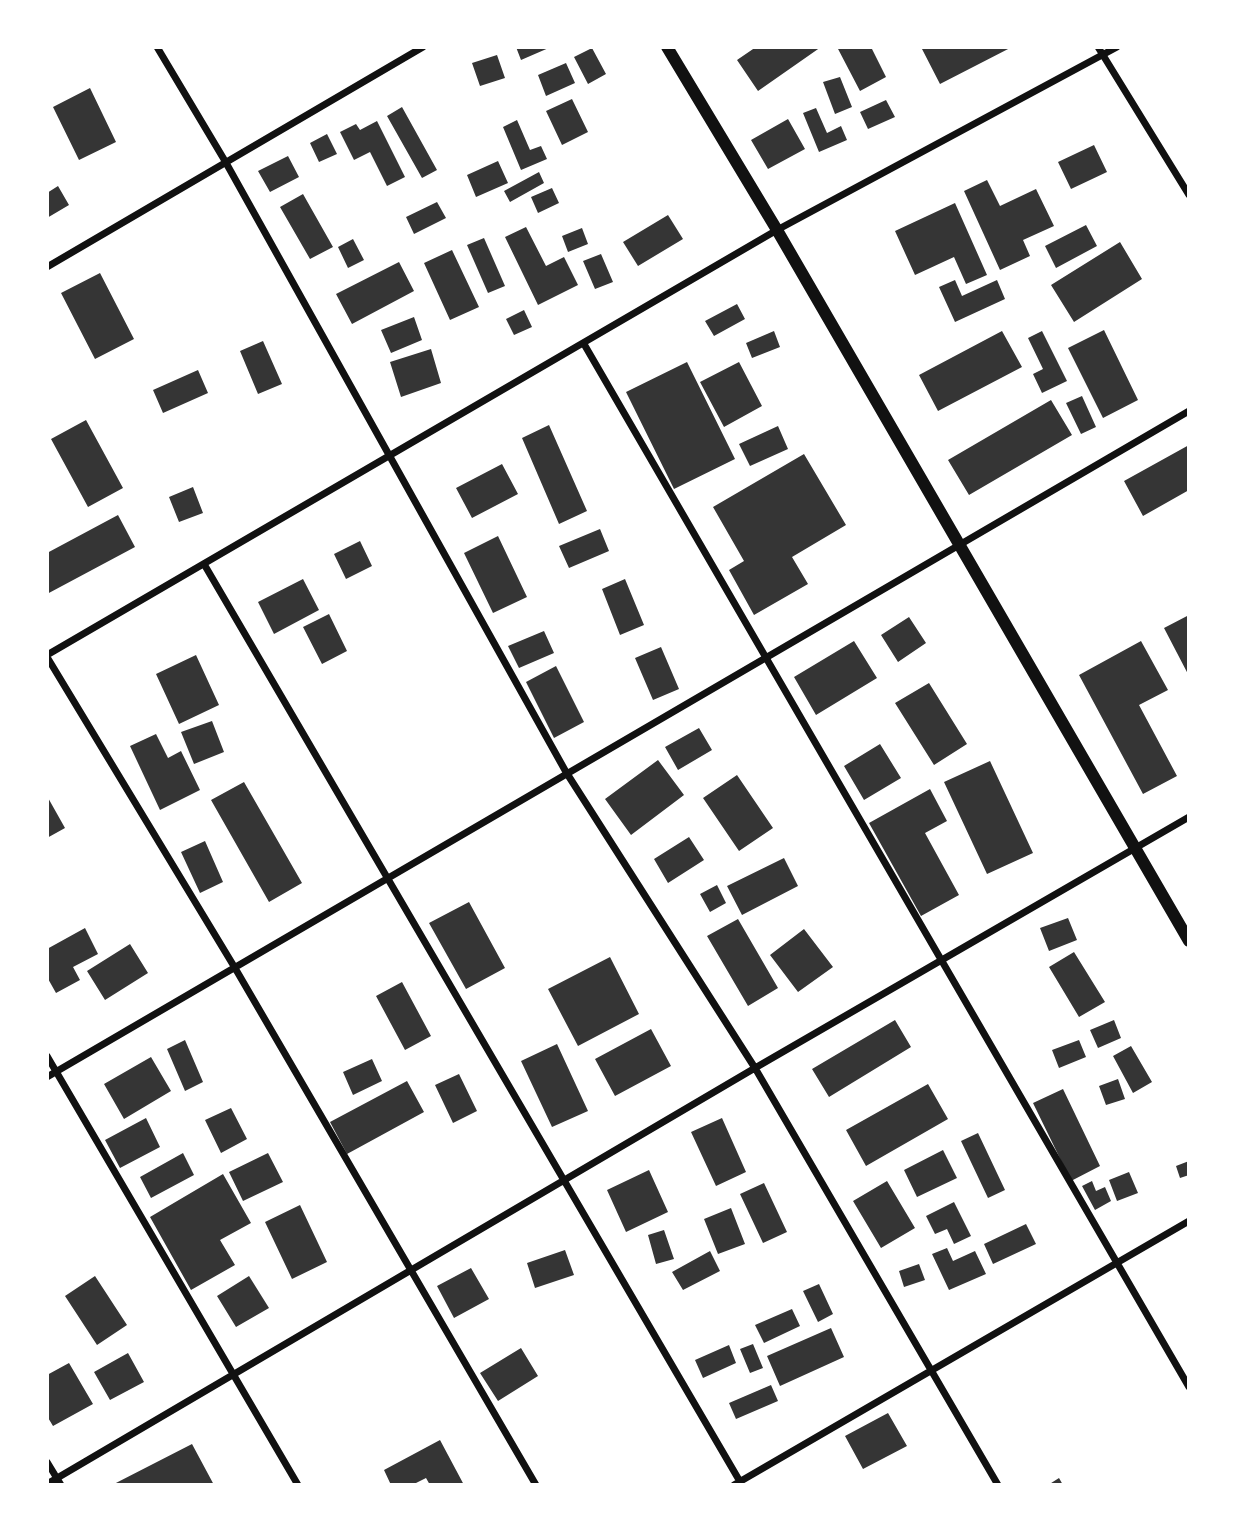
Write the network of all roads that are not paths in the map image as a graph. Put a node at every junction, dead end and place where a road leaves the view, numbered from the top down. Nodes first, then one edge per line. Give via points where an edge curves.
1 (157, 47) edge
2 (424, 47) edge
3 (667, 47) edge
4 (1098, 47) edge
5 (1117, 47) edge
6 (1103, 56) junction
7 (225, 161) junction
8 (1189, 195) edge
9 (777, 230) junction
10 (47, 267) edge
11 (584, 344) junction
12 (1189, 411) edge
13 (391, 457) junction
14 (958, 546) junction
15 (204, 564) junction
16 (47, 656) edge
17 (766, 658) junction
18 (566, 772) junction
19 (1189, 817) edge
20 (1135, 849) junction
21 (389, 877) junction
22 (1189, 941) edge
23 (942, 962) junction
24 (235, 968) junction
25 (47, 1056) edge
26 (755, 1068) junction
27 (57, 1072) junction
28 (47, 1077) edge
29 (565, 1181) junction
30 (1189, 1221) edge
31 (1117, 1263) junction
32 (411, 1271) junction
33 (930, 1369) junction
34 (234, 1376) junction
35 (1189, 1387) edge
36 (47, 1462) edge
37 (59, 1482) edge
38 (47, 1484) edge
39 (739, 1484) edge
40 (298, 1485) edge
41 (536, 1485) edge
42 (998, 1485) edge

1 - 7 street
2 - 7 street
3 - 9 street
4 - 6 street
5 - 6 street
6 - 8 street
6 - 9 street
7 - 10 street
7 - 13 street
9 - 11 street
9 - 14 street
11 - 13 street
11 - 17 street
12 - 14 street
13 - 15 street
13 - 18 street
14 - 17 street
14 - 20 street
15 - 16 street
15 - 21 street
16 - 24 street
17 - 18 street
17 - 23 street
18 - 21 street
18 - 26 street
19 - 20 street
20 - 22 street
20 - 23 street
21 - 24 street
21 - 29 street
23 - 26 street
23 - 31 street
24 - 27 street
24 - 32 street
25 - 27 street
26 - 29 street
26 - 33 street
27 - 28 street
27 - 34 street
29 - 32 street
29 - 39 street
30 - 31 street
31 - 33 street
31 - 35 street
32 - 34 street
32 - 41 street
33 - 39 street
33 - 42 street
34 - 37 street
34 - 40 street
36 - 37 street
37 - 38 street

